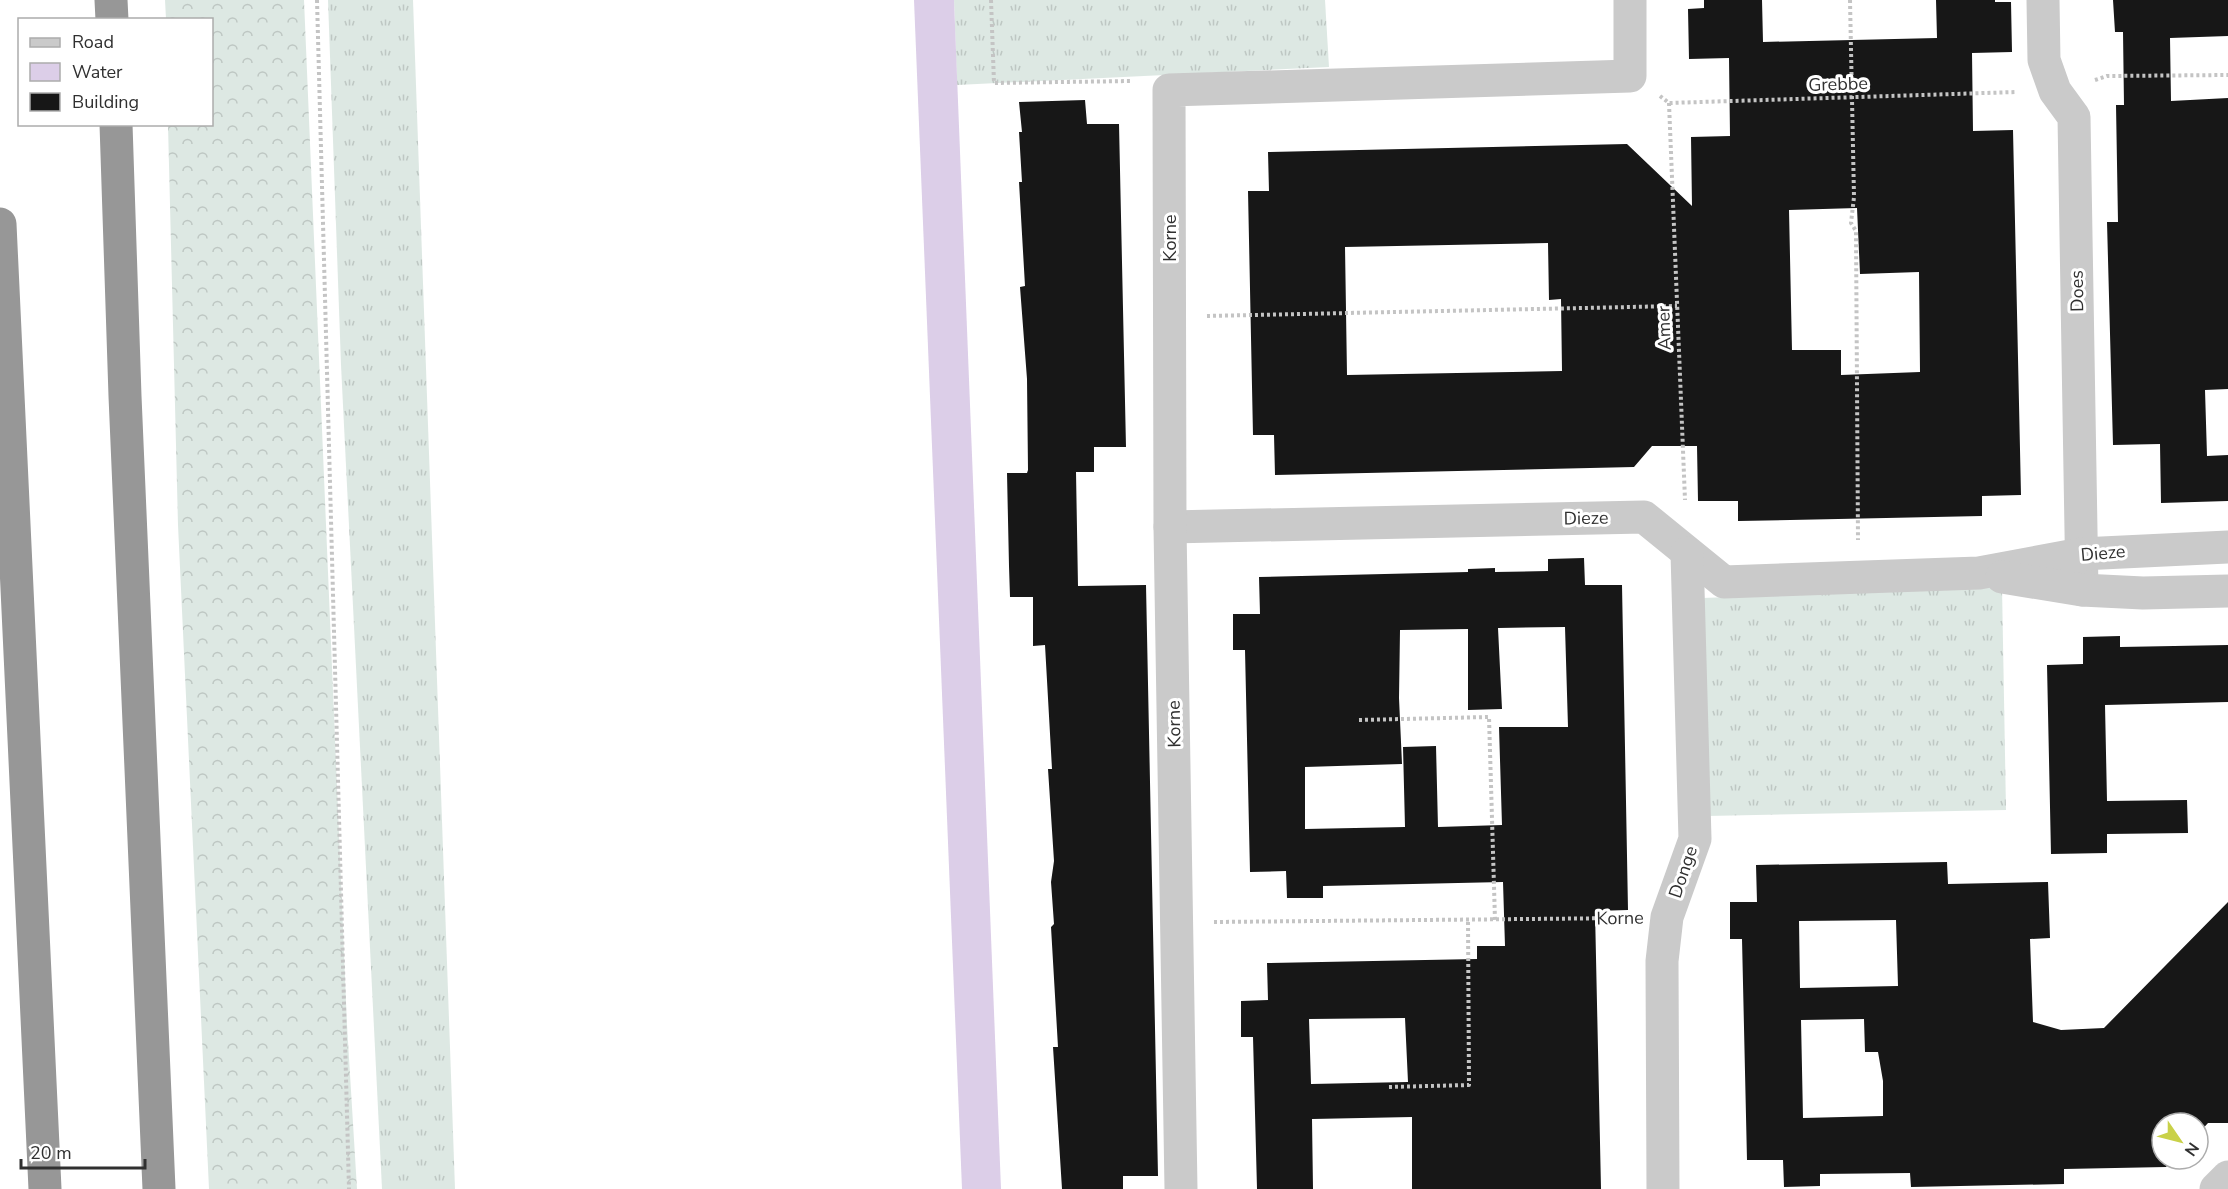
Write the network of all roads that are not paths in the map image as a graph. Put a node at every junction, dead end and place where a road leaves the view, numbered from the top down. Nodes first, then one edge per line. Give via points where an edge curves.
1 (111, 0) edge
2 (1630, 0) edge
3 (2043, 0) edge
4 (112, 18) edge
5 (116, 126) edge
6 (0, 224) edge
7 (1170, 526) junction
8 (2228, 547) edge
9 (1687, 553) junction
10 (2081, 554) junction
11 (1979, 573) junction
12 (2082, 590) junction
13 (2228, 591) edge
14 (2228, 1177) edge
15 (45, 1189) edge
16 (159, 1189) edge
17 (1182, 1189) edge
18 (1663, 1189) edge
19 (2216, 1189) edge

1 - 4 highway
2 - 7 street, Korne via 1630,75 1169,90
3 - 10 street, Does via 2044,60 2055,91 2074,117
5 - 16 highway
6 - 15 highway
7 - 9 street, Dieze via 1644,517
7 - 17 street, Korne
8 - 10 street, Dieze
9 - 11 street, Dieze via 1724,582
9 - 18 street, Donge via 1695,839 1667,917 1662,961
10 - 11 street, Dieze
10 - 12 street, Does
11 - 12 street, Dieze
12 - 13 street, Dieze
14 - 19 street

